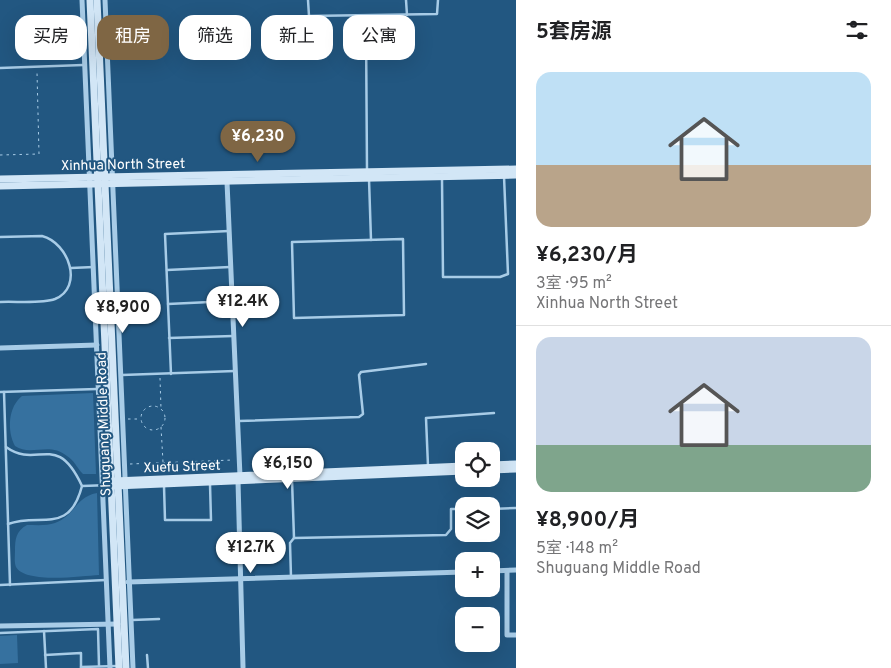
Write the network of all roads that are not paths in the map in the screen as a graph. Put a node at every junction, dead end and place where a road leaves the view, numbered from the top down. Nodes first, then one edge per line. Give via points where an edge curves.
1 (82, 0) edge
2 (90, 0) edge
3 (97, 0) edge
4 (105, 0) edge
5 (308, 0) edge
6 (406, 0) edge
7 (438, 0) edge
8 (407, 15) joint
9 (343, 16) edge
10 (366, 60) edge
11 (85, 65) junction
12 (0, 68) edge
13 (516, 169) edge
14 (516, 175) edge
15 (368, 176) junction
16 (504, 176) junction
17 (442, 177) junction
18 (0, 179) edge
19 (90, 181) junction
20 (105, 181) junction
21 (227, 182) junction
22 (0, 186) edge
23 (229, 231) junction
24 (0, 237) edge
25 (371, 240) junction
26 (94, 267) junction
27 (102, 267) junction
28 (230, 267) junction
29 (71, 268) junction
30 (167, 270) junction
31 (232, 301) junction
32 (0, 302) edge
33 (168, 304) junction
34 (234, 336) junction
35 (169, 338) junction
36 (97, 345) junction
37 (0, 348) edge
38 (426, 364) dead end
39 (235, 371) junction
40 (171, 374) junction
41 (120, 375) junction
42 (98, 389) junction
43 (2, 392) edge
44 (494, 414) dead end
45 (238, 421) junction
46 (6, 447) junction
47 (516, 464) edge
48 (500, 465) edge
49 (455, 466) edge
50 (428, 468) junction
51 (516, 469) edge
52 (500, 470) edge
53 (455, 471) edge
54 (239, 478) junction
55 (292, 479) junction
56 (210, 482) junction
57 (117, 484) junction
58 (164, 484) junction
59 (102, 485) junction
60 (82, 486) junction
61 (500, 508) edge
62 (516, 508) edge
63 (455, 509) edge
64 (8, 524) junction
65 (294, 538) junction
66 (516, 570) edge
67 (500, 571) edge
68 (507, 571) junction
69 (455, 572) edge
70 (291, 576) junction
71 (241, 578) junction
72 (106, 580) junction
73 (126, 582) junction
74 (0, 585) edge
75 (10, 585) junction
76 (159, 619) dead end
77 (131, 620) junction
78 (108, 624) junction
79 (118, 624) junction
80 (0, 626) edge
81 (44, 631) junction
82 (0, 633) edge
83 (516, 635) edge
84 (45, 654) junction
85 (147, 655) dead end
86 (99, 666) junction
87 (81, 667) edge
88 (110, 667) edge
89 (121, 667) edge
90 (243, 667) edge
91 (46, 668) edge
92 (133, 668) edge
93 (148, 668) edge

1 - 11 street
2 - 20 main road, Shuguang Middle Road
3 - 20 main road, Shuguang Middle Road
4 - 20 street
5 - 9 lane via 309,16
6 - 8 lane
7 - 8 lane via 436,14
10 - 15 lane
11 - 12 lane
11 - 19 street
13 - 15 main road, Xinhua North Street
14 - 16 main road, Xinhua North Street
15 - 17 main road, Xinhua North Street
15 - 20 main road, Xinhua North Street
15 - 21 main road, Xinhua North Street
15 - 25 lane
16 - 17 main road, Xinhua North Street
16 - 17 lane via 508,274 500,277 443,277
18 - 19 main road, Xinhua North Street
19 - 20 main road, Xinhua North Street
19 - 22 main road, Xinhua North Street
19 - 26 street
20 - 21 main road, Xinhua North Street
20 - 27 main road, Shuguang Middle Road
20 - 41 street
20 - 57 main road, Shuguang Middle Road
21 - 23 street
23 - 28 street
23 - 30 lane via 165,234
24 - 29 lane via 48,238 61,247
25 - 25 lane via 403,239 404,315 296,320 292,242
26 - 27 lane
26 - 29 lane
26 - 36 street
27 - 57 main road, Shuguang Middle Road
28 - 30 lane
28 - 31 street
29 - 32 lane via 66,289 53,300
30 - 33 lane
31 - 33 lane
31 - 34 street
33 - 35 lane
34 - 35 lane
34 - 39 street
35 - 40 lane
36 - 37 street
36 - 42 street
38 - 45 lane via 360,372 363,414 359,417
39 - 40 lane
39 - 45 street
40 - 41 lane
41 - 57 street via 124,465
42 - 43 lane
42 - 59 street
43 - 46 lane
44 - 50 lane via 426,418
45 - 54 street
46 - 60 lane via 21,455 45,453 61,458 76,473
46 - 64 lane
47 - 48 main road
49 - 50 main road, Xuefu Street
50 - 54 main road, Xuefu Street
51 - 52 main road
53 - 55 main road, Xuefu Street
54 - 55 main road, Xuefu Street
54 - 56 main road, Xuefu Street
54 - 57 main road, Xuefu Street
54 - 71 street
55 - 65 lane
56 - 58 main road, Xuefu Street
56 - 58 lane via 211,520 164,520
57 - 58 main road, Xuefu Street
57 - 59 lane
57 - 73 main road, Shuguang Middle Road
57 - 79 main road, Shuguang Middle Road
59 - 60 lane
59 - 72 street
60 - 64 lane via 73,507 54,520
61 - 62 lane
63 - 65 lane via 451,509 451,529 446,535
64 - 75 lane
65 - 70 lane via 290,543
66 - 68 street
67 - 68 street
68 - 83 street via 507,635
69 - 70 street
70 - 71 street
71 - 73 street
71 - 90 street
72 - 75 lane
72 - 78 street
73 - 77 street
73 - 89 main road, Shuguang Middle Road
74 - 75 lane
76 - 77 lane
77 - 92 street
78 - 79 street
78 - 80 street
78 - 88 street
79 - 89 main road, Shuguang Middle Road
81 - 82 lane
81 - 84 lane
81 - 86 lane via 98,629
84 - 87 lane via 80,653
84 - 91 lane
85 - 93 lane
86 - 87 lane
86 - 88 lane
88 - 89 lane

